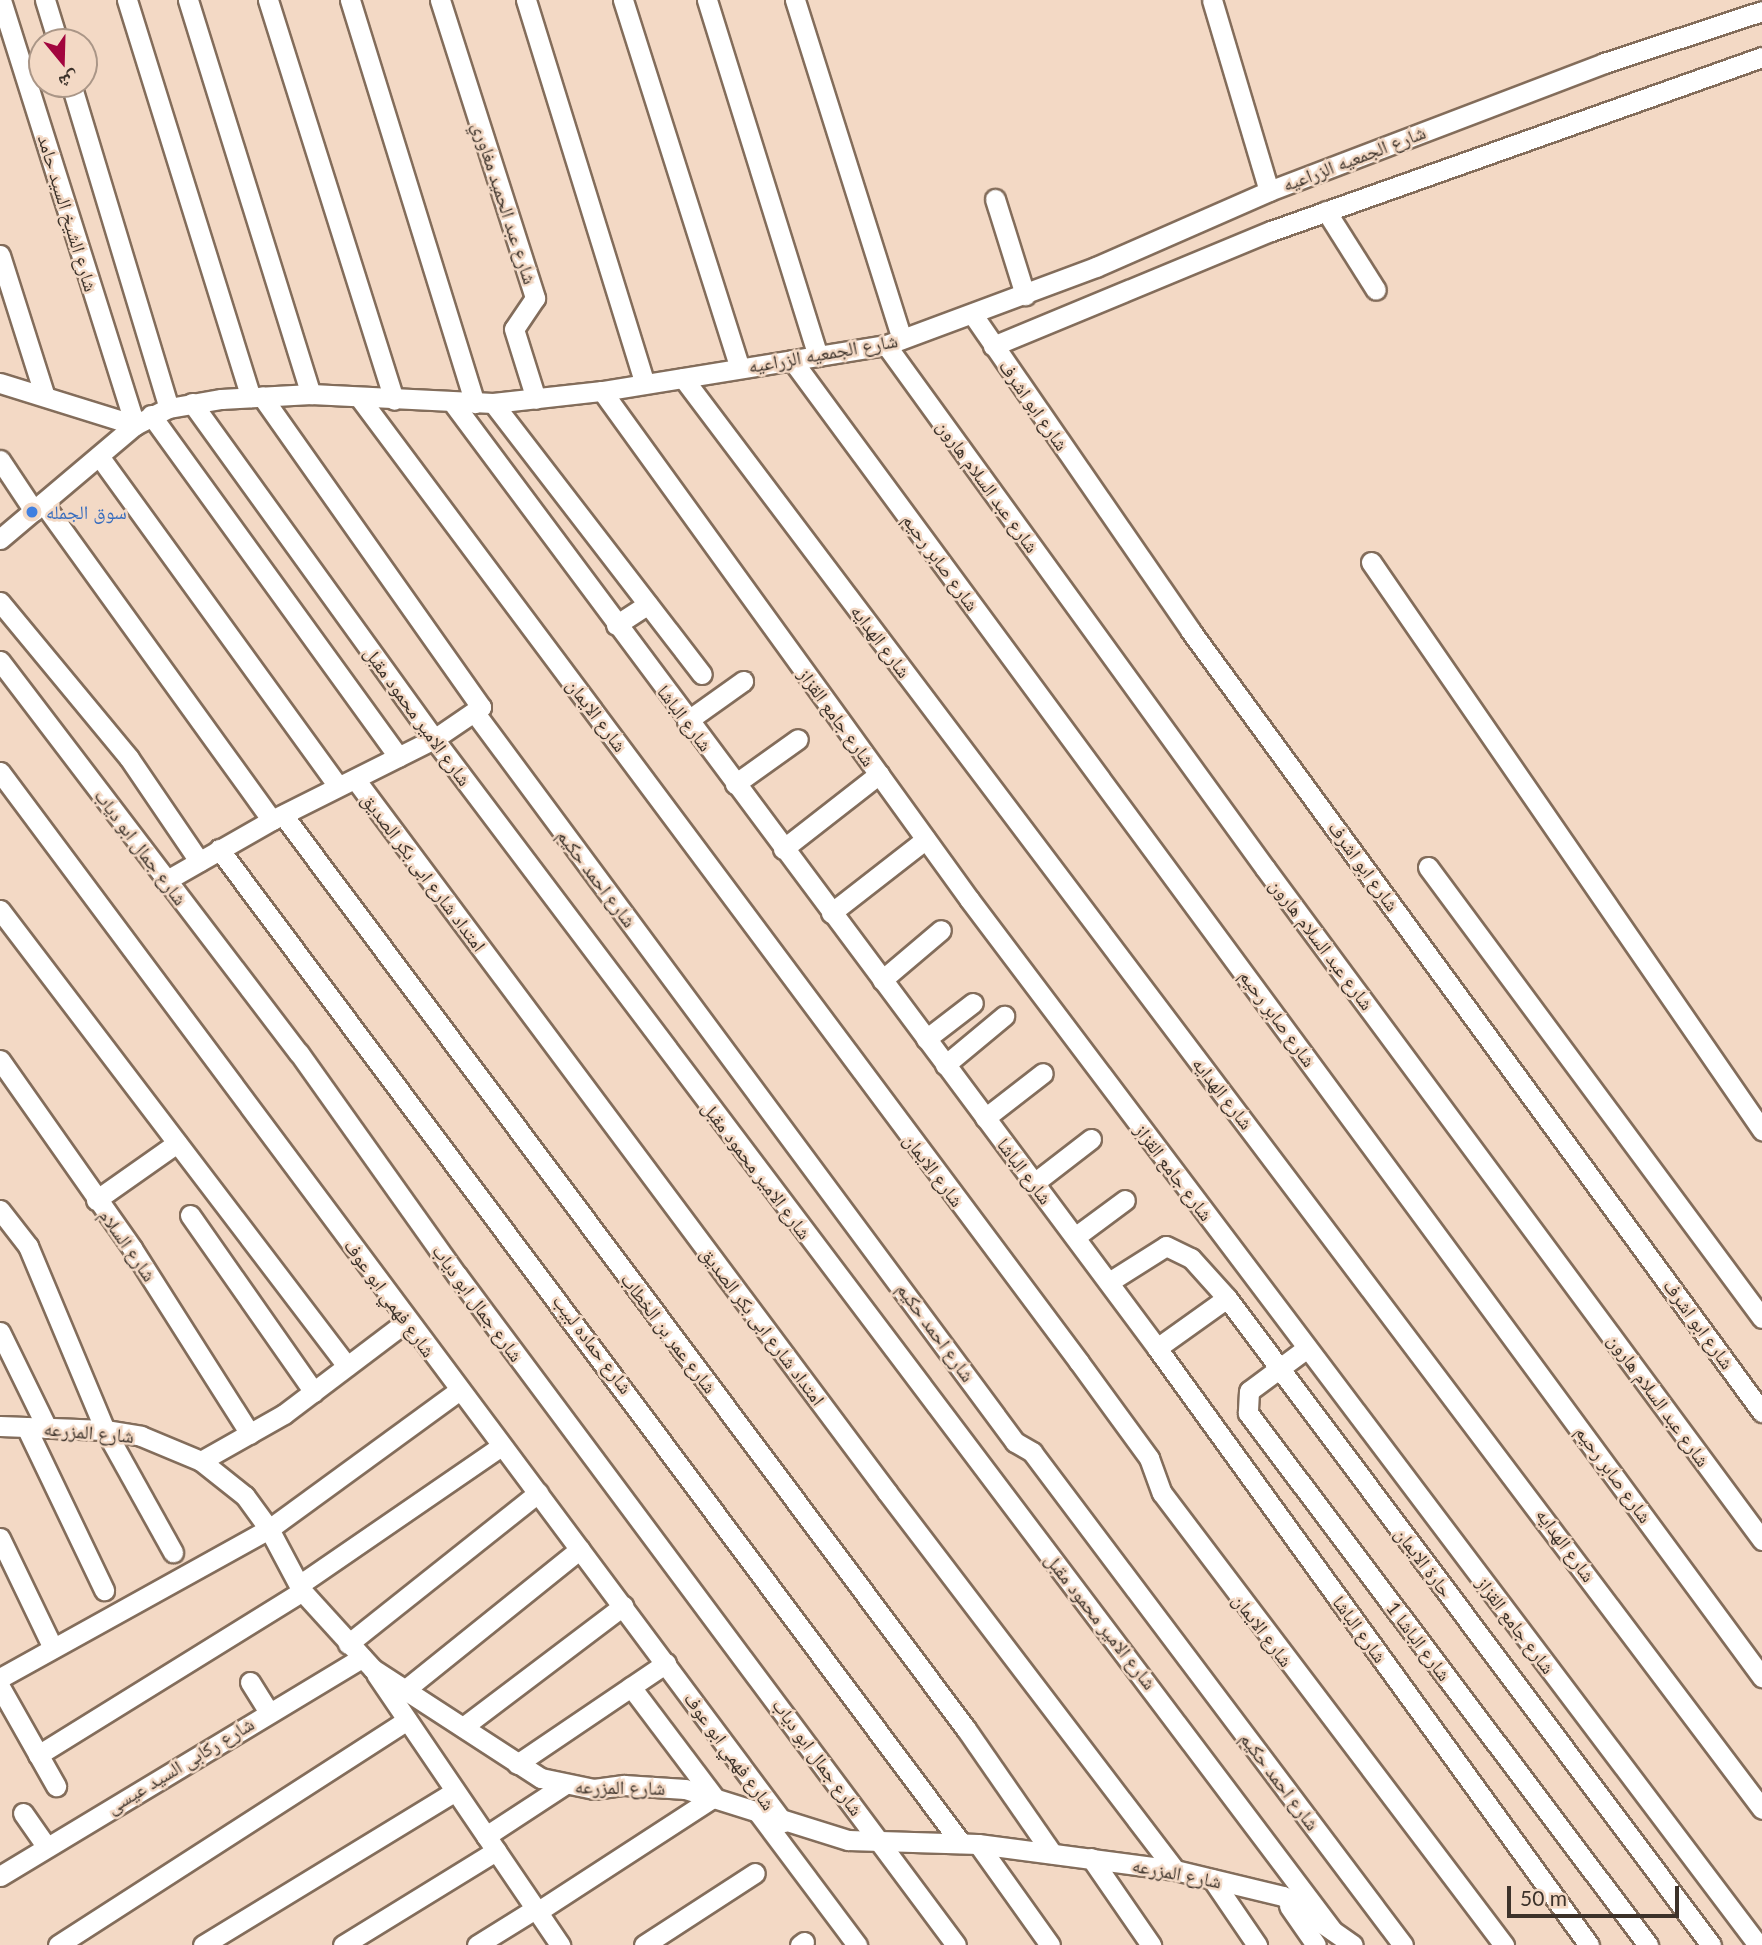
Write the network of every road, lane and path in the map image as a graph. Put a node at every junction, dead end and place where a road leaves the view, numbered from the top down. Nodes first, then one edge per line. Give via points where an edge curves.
1 (1, 0) edge
2 (45, 0) edge
3 (127, 0) edge
4 (188, 0) edge
5 (268, 0) edge
6 (350, 0) edge
7 (440, 0) edge
8 (526, 0) edge
9 (623, 0) edge
10 (707, 0) edge
11 (795, 0) edge
12 (1212, 0) edge
13 (1762, 11) edge
14 (54, 28) edge
15 (1762, 57) edge
16 (74, 98) edge
17 (1269, 191) junction
18 (995, 199) dead end
19 (1326, 211) junction
20 (0, 255) edge
21 (1376, 290) dead end
22 (1025, 295) junction
23 (973, 315) junction
24 (894, 342) junction
25 (993, 346) junction
26 (818, 356) junction
27 (792, 360) junction
28 (740, 368) junction
29 (683, 378) junction
30 (644, 382) junction
31 (0, 383) edge
32 (602, 391) junction
33 (44, 394) junction
34 (311, 394) junction
35 (256, 397) junction
36 (359, 397) junction
37 (536, 399) junction
38 (394, 400) junction
39 (192, 403) junction
40 (453, 403) junction
41 (484, 403) junction
42 (151, 416) junction
43 (99, 457) junction
44 (0, 460) edge
45 (39, 507) junction
46 (0, 539) edge
47 (1371, 562) dead end
48 (0, 602) edge
49 (648, 604) junction
50 (616, 625) junction
51 (0, 662) edge
52 (702, 674) dead end
53 (743, 681) dead end
54 (478, 710) junction
55 (687, 721) junction
56 (434, 739) junction
57 (798, 739) dead end
58 (399, 757) junction
59 (0, 772) edge
60 (878, 774) junction
61 (346, 782) junction
62 (735, 784) junction
63 (277, 818) junction
64 (926, 839) junction
65 (219, 849) junction
66 (783, 849) junction
67 (199, 862) junction
68 (1428, 867) dead end
69 (167, 880) junction
70 (0, 910) edge
71 (831, 913) junction
72 (942, 930) dead end
73 (882, 980) junction
74 (973, 1003) dead end
75 (1004, 1016) dead end
76 (926, 1039) junction
77 (0, 1060) edge
78 (945, 1065) junction
79 (1042, 1073) dead end
80 (985, 1118) junction
81 (1762, 1130) edge
82 (1091, 1139) dead end
83 (177, 1143) junction
84 (1034, 1183) junction
85 (96, 1200) junction
86 (1125, 1200) dead end
87 (0, 1210) edge
88 (190, 1215) dead end
89 (1075, 1237) junction
90 (1109, 1282) junction
91 (1227, 1298) junction
92 (1762, 1318) edge
93 (407, 1321) junction
94 (0, 1332) edge
95 (1157, 1348) junction
96 (1307, 1348) junction
97 (347, 1366) junction
98 (1279, 1369) junction
99 (458, 1391) junction
100 (314, 1392) junction
101 (1762, 1412) edge
102 (0, 1426) edge
103 (26, 1427) junction
104 (47, 1428) junction
105 (105, 1430) junction
106 (250, 1434) junction
107 (501, 1446) junction
108 (201, 1461) junction
109 (538, 1493) junction
110 (269, 1529) junction
111 (0, 1538) edge
112 (1762, 1540) edge
113 (580, 1549) junction
114 (173, 1552) dead end
115 (300, 1588) junction
116 (104, 1590) dead end
117 (623, 1606) junction
118 (53, 1648) junction
119 (361, 1657) junction
120 (666, 1664) junction
121 (0, 1678) edge
122 (1762, 1678) edge
123 (250, 1682) dead end
124 (0, 1687) edge
125 (631, 1687) junction
126 (406, 1689) junction
127 (269, 1712) junction
128 (407, 1720) junction
129 (463, 1727) junction
130 (38, 1755) junction
131 (517, 1764) junction
132 (56, 1786) dead end
133 (564, 1786) junction
134 (455, 1791) junction
135 (714, 1797) junction
136 (1762, 1810) edge
137 (23, 1813) dead end
138 (758, 1813) junction
139 (783, 1822) junction
140 (970, 1843) junction
141 (491, 1844) junction
142 (882, 1844) junction
143 (46, 1846) junction
144 (1052, 1853) junction
145 (1091, 1858) junction
146 (1175, 1870) junction
147 (755, 1874) dead end
148 (0, 1876) edge
149 (1212, 1879) junction
150 (1283, 1896) junction
151 (536, 1911) junction
152 (1332, 1930) junction
153 (58, 1945) edge
154 (203, 1945) edge
155 (343, 1945) edge
156 (477, 1945) edge
157 (560, 1945) edge
158 (644, 1945) edge
159 (857, 1945) edge
160 (956, 1945) edge
161 (1050, 1945) edge
162 (1151, 1945) edge
163 (1257, 1945) edge
164 (1316, 1945) edge
165 (1353, 1945) edge
166 (1403, 1945) edge
167 (1504, 1945) edge
168 (1590, 1945) edge
169 (1648, 1945) edge
170 (1711, 1945) edge
171 (1758, 1945) edge

1 - 42 street, شارع الشيخ السيد حامد
2 - 14 street
3 - 35 street, شارع احمد حكيم
4 - 34 street
5 - 38 street
6 - 41 street
7 - 37 street, شارع عبد الحميد مغاوري via 535,298 514,328
8 - 30 street
9 - 28 street
10 - 26 street
11 - 24 street, شارع عبد السلام هارون
12 - 17 street
13 - 17 street, شارع الجمعيه الزراعيه via 1604,63
15 - 19 street, شارع الجمعيه الزراعيه
16 - 42 street
17 - 22 street, شارع الجمعيه الزراعيه
18 - 22 street
19 - 21 street
19 - 25 street, شارع الجمعيه الزراعيه
20 - 33 street
22 - 23 street, شارع الجمعيه الزراعيه
23 - 24 street, شارع الجمعيه الزراعيه
23 - 25 street, شارع ابو اشرف
24 - 26 street, شارع الجمعيه الزراعيه
24 - 112 street, شارع عبد السلام هارون via 1265,868
25 - 101 street, شارع ابو اشرف via 1190,630
26 - 27 street, شارع الجمعيه الزراعيه
27 - 28 street, شارع الجمعيه الزراعيه
27 - 122 street, شارع صابر رحيم
28 - 29 street, شارع الجمعيه الزراعيه
29 - 30 street, شارع الجمعيه الزراعيه
29 - 136 street, شارع الهدايه
30 - 32 street, شارع الجمعيه الزراعيه
31 - 33 street
32 - 37 street, شارع الجمعيه الزراعيه
32 - 60 street, شارع جامع القزاز
33 - 42 street
34 - 35 street, شارع الجمعيه الزراعيه
34 - 36 street, شارع الجمعيه الزراعيه
35 - 39 street, شارع الجمعيه الزراعيه
35 - 54 street, شارع احمد حكيم
36 - 38 street, شارع الجمعيه الزراعيه
36 - 167 street, شارع الايمان via 1079,1362 1149,1458 1162,1493
37 - 41 street, شارع الجمعيه الزراعيه
38 - 40 street, شارع الجمعيه الزراعيه
39 - 42 street, شارع الجمعيه الزراعيه
39 - 56 street, شارع الامير محمود مقبل
40 - 41 street, شارع الجمعيه الزراعيه
40 - 50 street, شارع الباشا
41 - 49 street
42 - 43 street, شارع الجمعيه الزراعيه
42 - 58 street
43 - 45 street, شارع الجمعيه الزراعيه
43 - 61 street, امتداد شارع ابى بكر الصديق
44 - 45 street, شارع عمر بن الخطاب
45 - 46 street, شارع الجمعيه الزراعيه
45 - 63 street, شارع عمر بن الخطاب
47 - 81 street
48 - 67 street via 129,758
49 - 50 street
49 - 52 street
50 - 55 street, شارع الباشا
51 - 69 street, شارع جمال ابو دياب
53 - 55 street
54 - 56 street
54 - 166 street, شارع احمد حكيم via 1015,1441 1032,1452
55 - 62 street, شارع الباشا
56 - 58 street
56 - 152 street, شارع الامير محمود مقبل
57 - 62 street
58 - 61 street
59 - 93 street, شارع فهمي ابو عوف
60 - 64 street, شارع جامع القزاز
60 - 66 street
61 - 63 street
61 - 146 street, امتداد شارع ابى بكر الصديق
62 - 66 street, شارع الباشا
63 - 65 street
63 - 144 street, شارع عمر بن الخطاب via 966,1729
64 - 71 street
64 - 96 street, شارع جامع القزاز
65 - 67 street
65 - 140 street, شارع حماده لبيب
66 - 71 street, شارع الباشا
67 - 69 street
68 - 92 street
69 - 142 street, شارع جمال ابو دياب
70 - 83 street
71 - 73 street, شارع الباشا
72 - 73 street
73 - 76 street, شارع الباشا
74 - 76 street
75 - 78 street
76 - 78 street, شارع الباشا
77 - 85 street, شارع السلام
78 - 80 street, شارع الباشا
79 - 80 street
80 - 84 street, شارع الباشا
82 - 84 street
83 - 85 street
83 - 97 street
84 - 89 street, شارع الباشا
85 - 106 street, شارع السلام via 132,1248
86 - 89 street
87 - 105 street via 28,1246
88 - 100 street
89 - 90 street, شارع الباشا
90 - 91 street, حارة الايمان via 1157,1250 1176,1247
90 - 95 street, شارع الباشا
91 - 95 street
91 - 98 street, حارة الايمان
93 - 97 street
93 - 99 street, شارع فهمي ابو عوف
94 - 104 street
95 - 168 street, شارع الباشا
96 - 98 street, شارع الباشا 1
96 - 171 street, شارع جامع القزاز
97 - 100 street
98 - 169 street, شارع الباشا 1 via 1249,1391 1248,1413
98 - 170 street, حارة الايمان
99 - 107 street, شارع فهمي ابو عوف
99 - 110 street
100 - 106 street
102 - 103 street, شارع المزرعه
103 - 104 street, شارع المزرعه
103 - 116 street
104 - 105 street, شارع المزرعه
105 - 108 street, شارع المزرعه via 141,1436
105 - 114 street
106 - 108 street
107 - 109 street, شارع فهمي ابو عوف
107 - 115 street
108 - 110 street, شارع المزرعه via 245,1496
109 - 113 street, شارع فهمي ابو عوف
109 - 119 street, شارع ركابى السيد عيسى
110 - 115 street, شارع المزرعه
110 - 118 street
111 - 118 street
113 - 117 street, شارع فهمي ابو عوف
113 - 126 street
115 - 119 street, شارع المزرعه
115 - 130 street
117 - 120 street, شارع فهمي ابو عوف
117 - 129 street
118 - 121 street
119 - 126 street, شارع المزرعه
119 - 127 street, شارع ركابى السيد عيسى
119 - 128 street
120 - 125 street
120 - 139 street, شارع فهمي ابو عوف
123 - 127 street
124 - 130 street
125 - 131 street
125 - 135 street
126 - 129 street, شارع المزرعه
127 - 143 street, شارع ركابى السيد عيسى
128 - 134 street
128 - 153 street
129 - 131 street, شارع المزرعه
130 - 132 street
131 - 133 street, شارع المزرعه
133 - 135 street, شارع المزرعه via 655,1785
133 - 141 street
134 - 141 street
134 - 154 street
135 - 138 street, شارع المزرعه
135 - 151 street
137 - 143 street
138 - 139 street, شارع المزرعه
138 - 159 street
139 - 142 street, شارع المزرعه
140 - 142 street, شارع المزرعه
140 - 144 street, شارع المزرعه
140 - 161 street, شارع حماده لبيب
141 - 151 street
141 - 155 street
142 - 160 street, شارع جمال ابو دياب
143 - 148 street, شارع ركابى السيد عيسى
144 - 145 street, شارع المزرعه
145 - 146 street, شارع المزرعه
145 - 162 street
146 - 149 street, شارع المزرعه
147 - 158 street
149 - 150 street, شارع المزرعه
149 - 163 street
150 - 152 street, شارع المزرعه
150 - 164 street
151 - 156 street
151 - 157 street
152 - 165 street, شارع المزرعه

